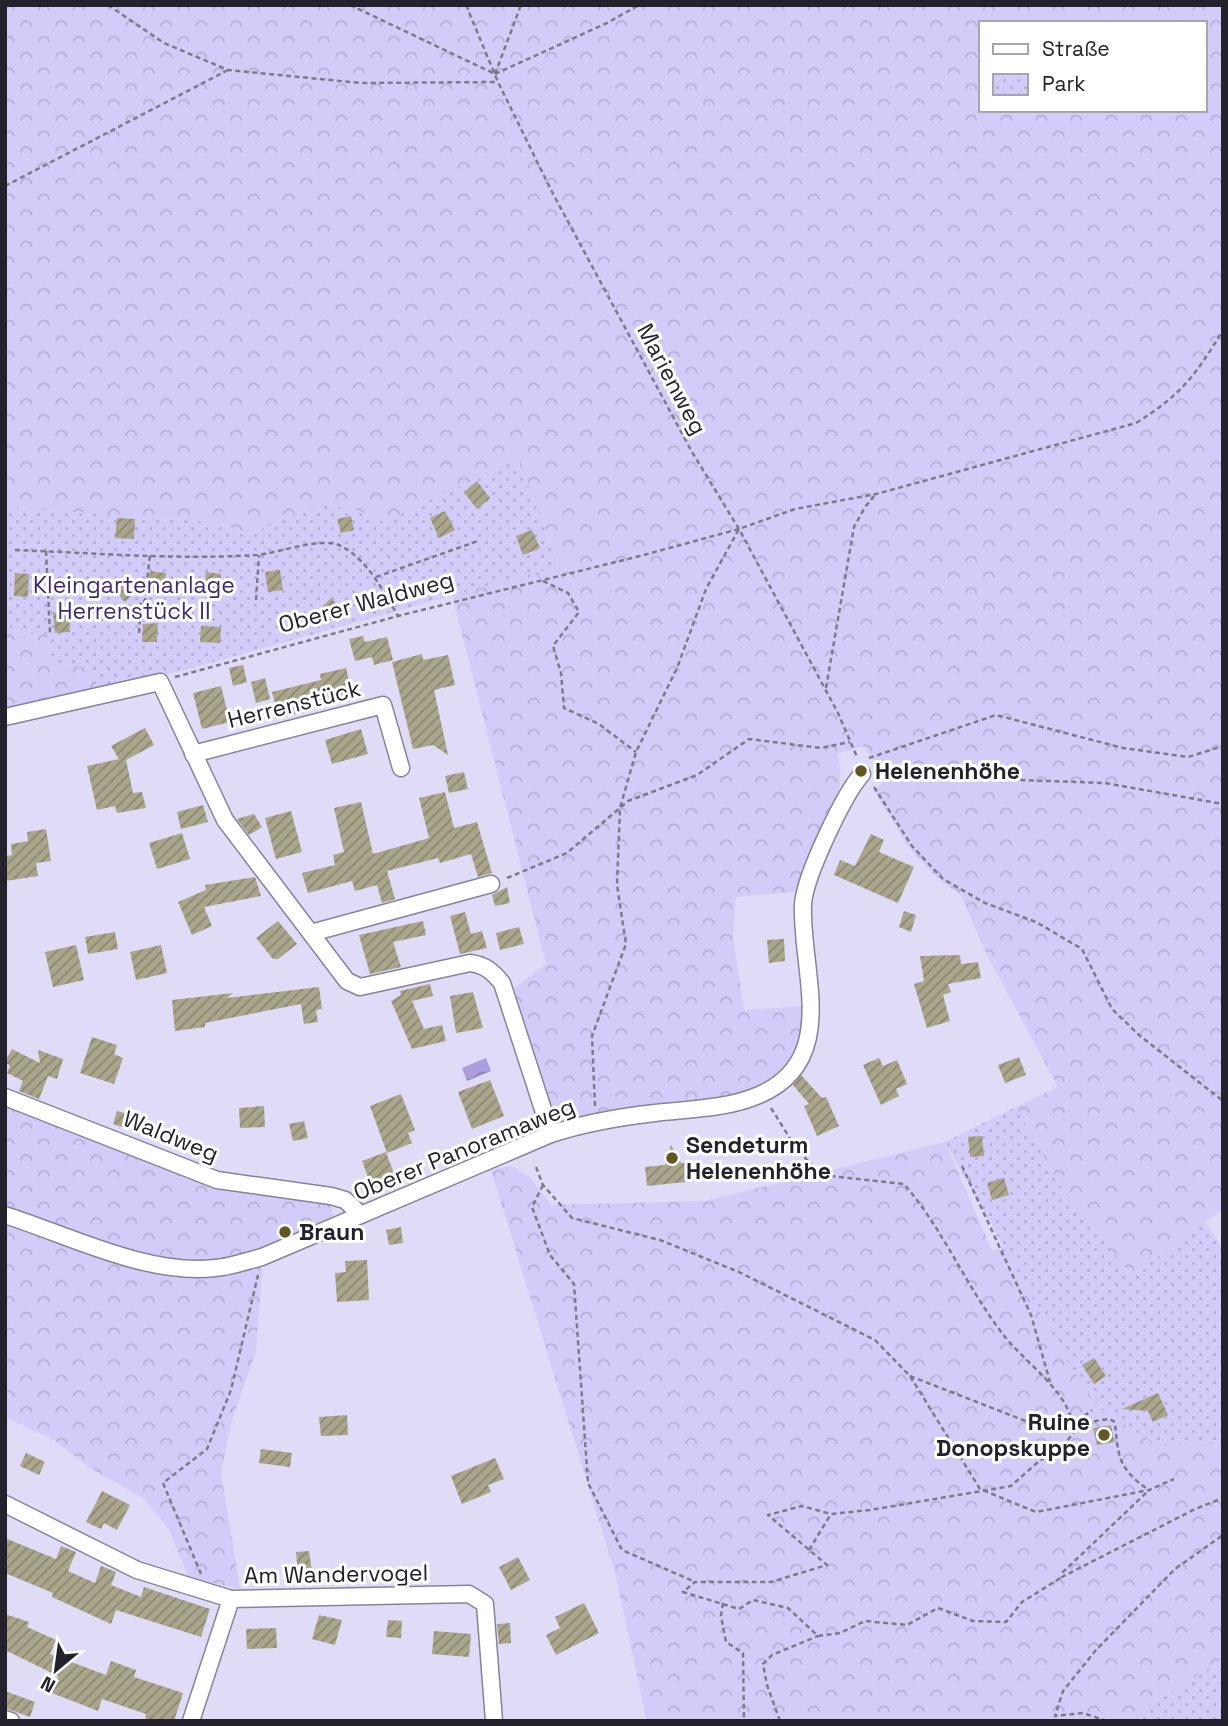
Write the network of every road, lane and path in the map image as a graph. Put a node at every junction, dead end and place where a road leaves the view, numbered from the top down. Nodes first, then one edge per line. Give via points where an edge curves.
1 (108, 5) edge
2 (350, 5) edge
3 (467, 5) edge
4 (521, 5) edge
5 (639, 5) edge
6 (228, 71) junction
7 (495, 74) junction
8 (498, 82) junction
9 (5, 186) edge
10 (1223, 330) edge
11 (876, 494) junction
12 (739, 529) junction
13 (478, 541) dead end
14 (15, 550) dead end
15 (46, 551) junction
16 (150, 554) junction
17 (259, 554) junction
18 (375, 578) junction
19 (541, 580) junction
20 (256, 600) dead end
21 (398, 616) junction
22 (50, 633) dead end
23 (139, 633) dead end
24 (160, 682) junction
25 (825, 690) junction
26 (5, 717) edge
27 (850, 742) junction
28 (1223, 746) edge
29 (636, 752) junction
30 (193, 754) junction
31 (401, 768) dead end
32 (861, 768) junction
33 (1223, 804) edge
34 (620, 808) junction
35 (491, 884) joint
36 (311, 933) junction
37 (5, 1097) edge
38 (1223, 1101) edge
39 (775, 1114) dead end
40 (595, 1121) junction
41 (551, 1134) junction
42 (961, 1166) dead end
43 (536, 1167) dead end
44 (543, 1185) junction
45 (5, 1215) edge
46 (361, 1215) junction
47 (262, 1258) junction
48 (910, 1376) junction
49 (1051, 1385) junction
50 (1092, 1410) dead end
51 (1073, 1425) junction
52 (1174, 1479) dead end
53 (980, 1489) junction
54 (1149, 1490) junction
55 (1223, 1498) edge
56 (5, 1504) edge
57 (831, 1514) junction
58 (1223, 1535) edge
59 (809, 1550) junction
60 (1062, 1577) junction
61 (695, 1582) junction
62 (209, 1593) junction
63 (231, 1599) junction
64 (723, 1602) junction
65 (818, 1636) junction
66 (5, 1719) edge
67 (11, 1721) edge
68 (191, 1721) edge
69 (494, 1721) edge
70 (744, 1721) edge
71 (780, 1721) edge
72 (1107, 1721) edge

1 - 6 path via 164,43
2 - 7 path
3 - 7 path, Marienweg
4 - 7 path
5 - 7 path
6 - 8 path via 361,83
6 - 9 path
7 - 8 path, Marienweg
8 - 12 path, Marienweg via 692,452
10 - 11 path, Oberer Waldweg via 1187,385 1136,423
11 - 12 path, Oberer Waldweg via 795,509
11 - 25 path via 854,527
12 - 19 path, Oberer Waldweg
12 - 25 path, Marienweg
12 - 29 path via 706,589 677,668
13 - 18 path
14 - 15 path
15 - 16 path
15 - 22 path
16 - 17 path
16 - 23 path
17 - 18 path via 339,544
17 - 20 path
18 - 21 path
19 - 21 path, Oberer Waldweg
19 - 29 path via 568,593 579,612 553,646 564,708 599,723
21 - 24 path, Oberer Waldweg
24 - 26 street
24 - 30 street
25 - 27 path, Marienweg
27 - 32 path, Marienweg
27 - 34 path via 821,748 749,738 697,775
28 - 32 path via 1188,757 1123,748 996,715
29 - 34 path
30 - 31 street, Herrenstück via 383,705
30 - 36 street via 225,820
32 - 33 path via 1105,783
32 - 38 path, Marienweg via 912,846 943,878 1082,949 1112,1009
32 - 40 street, Oberer Panoramaweg via 806,887 804,920 812,1014 803,1055 781,1081 733,1104
34 - 35 path via 567,853
34 - 40 path via 617,885 626,944 592,1036
35 - 36 street
36 - 41 street via 347,981 360,987 470,963 492,971 502,983
37 - 46 street, Waldweg via 201,1175 331,1196 345,1200
39 - 49 path via 796,1148 821,1175 904,1184 929,1213 1003,1335
40 - 41 street, Oberer Panoramaweg
41 - 46 street, Oberer Panoramaweg
42 - 49 path via 1031,1315
43 - 44 path
44 - 48 path via 572,1218 660,1240 739,1272 875,1340
44 - 61 path via 533,1207 550,1255 574,1284 587,1483 622,1550
45 - 47 street, Oberer Panoramaweg via 161,1266 215,1268
46 - 47 street, Oberer Panoramaweg
47 - 62 path via 231,1390 206,1449 163,1483
48 - 51 path via 1041,1427
48 - 53 path
49 - 51 path
50 - 51 path
51 - 53 path via 1074,1432 1065,1445 1011,1486
51 - 54 path via 1115,1422 1115,1447 1130,1477
52 - 54 path
53 - 54 path via 1036,1512
53 - 57 path
54 - 60 path
55 - 60 path
56 - 62 street, Am Wandervogel via 137,1570
57 - 59 path
57 - 59 path via 802,1506 768,1515
58 - 72 path via 1175,1569 1063,1691 1055,1716 1083,1713
59 - 61 path via 827,1565 771,1582
60 - 65 path via 1022,1602 1006,1622 972,1621 938,1608 907,1625 865,1621 840,1633
61 - 64 path via 683,1592
62 - 63 street, Am Wandervogel
63 - 68 street
63 - 69 street, Am Wandervogel via 477,1597 485,1604
64 - 65 path via 739,1609 753,1600 788,1608
64 - 70 path via 726,1642 743,1653
65 - 71 path via 772,1655 763,1664
66 - 67 street

